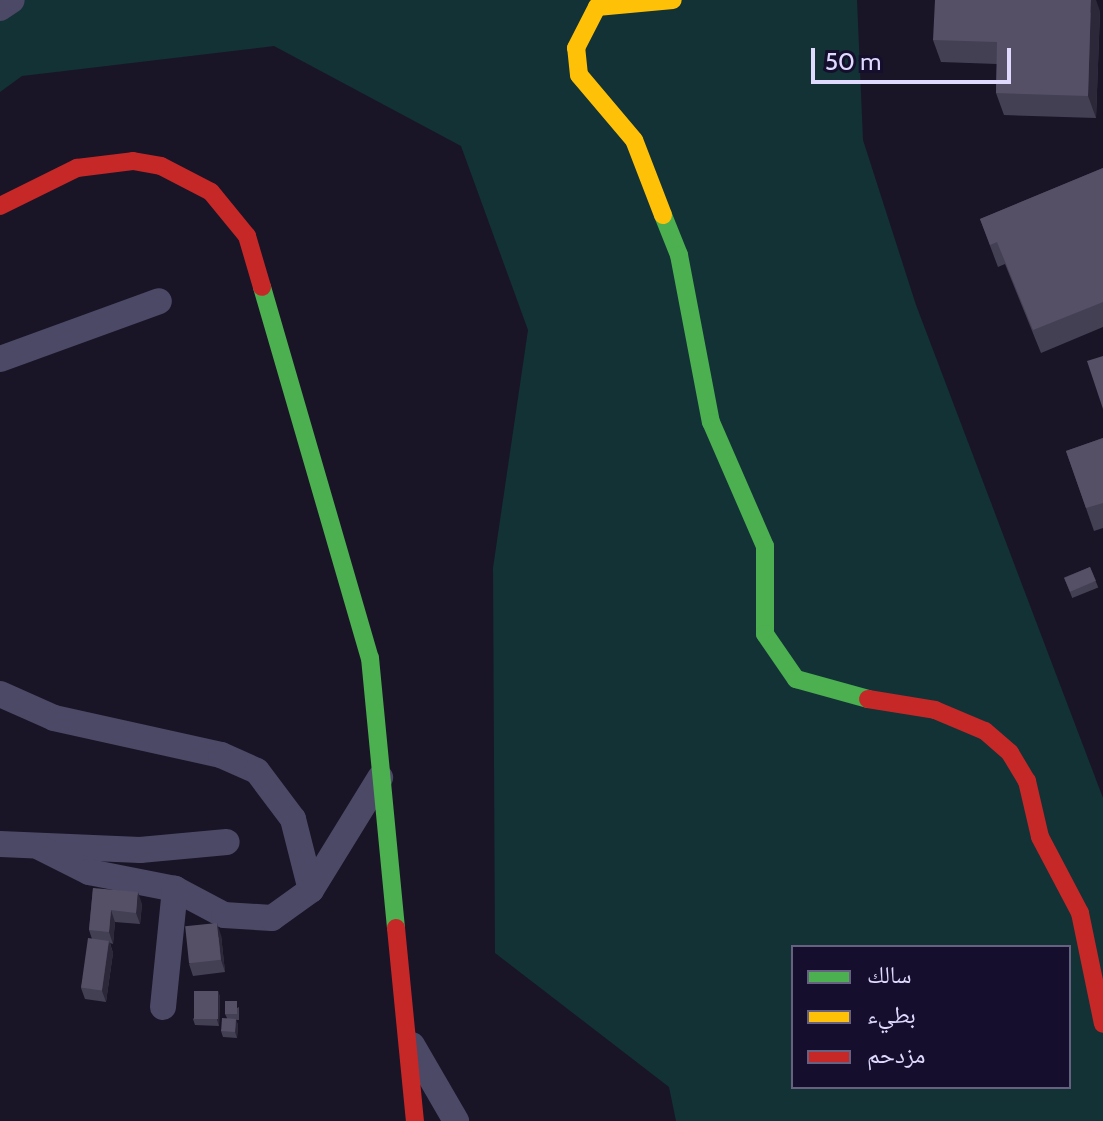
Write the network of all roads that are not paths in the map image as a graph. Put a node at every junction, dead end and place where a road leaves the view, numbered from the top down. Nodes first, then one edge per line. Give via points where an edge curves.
1 (12, 0) edge
2 (673, 0) edge
3 (0, 8) edge
4 (0, 206) edge
5 (159, 301) dead end
6 (0, 359) edge
7 (0, 694) edge
8 (380, 778) junction
9 (227, 842) dead end
10 (0, 844) edge
11 (41, 848) junction
12 (175, 889) junction
13 (311, 890) junction
14 (163, 1007) dead end
15 (1103, 1024) edge
16 (408, 1038) junction
17 (415, 1121) edge
18 (456, 1121) edge

1 - 3 street
2 - 15 street via 597,7 576,48 579,75 634,140 679,255 711,422 765,546 765,634 796,679 820,691 935,710 985,731 1010,753 1027,781 1040,837 1080,913
4 - 8 street via 77,168 133,161 199,185 247,236 361,616
5 - 6 street via 58,332
7 - 13 street via 54,718 221,755 257,771 293,819
8 - 13 street
8 - 16 street
9 - 11 street via 140,850
10 - 11 street
11 - 12 street via 89,872
12 - 13 street via 224,915 256,920 287,912
12 - 14 street
16 - 17 street
16 - 18 street

